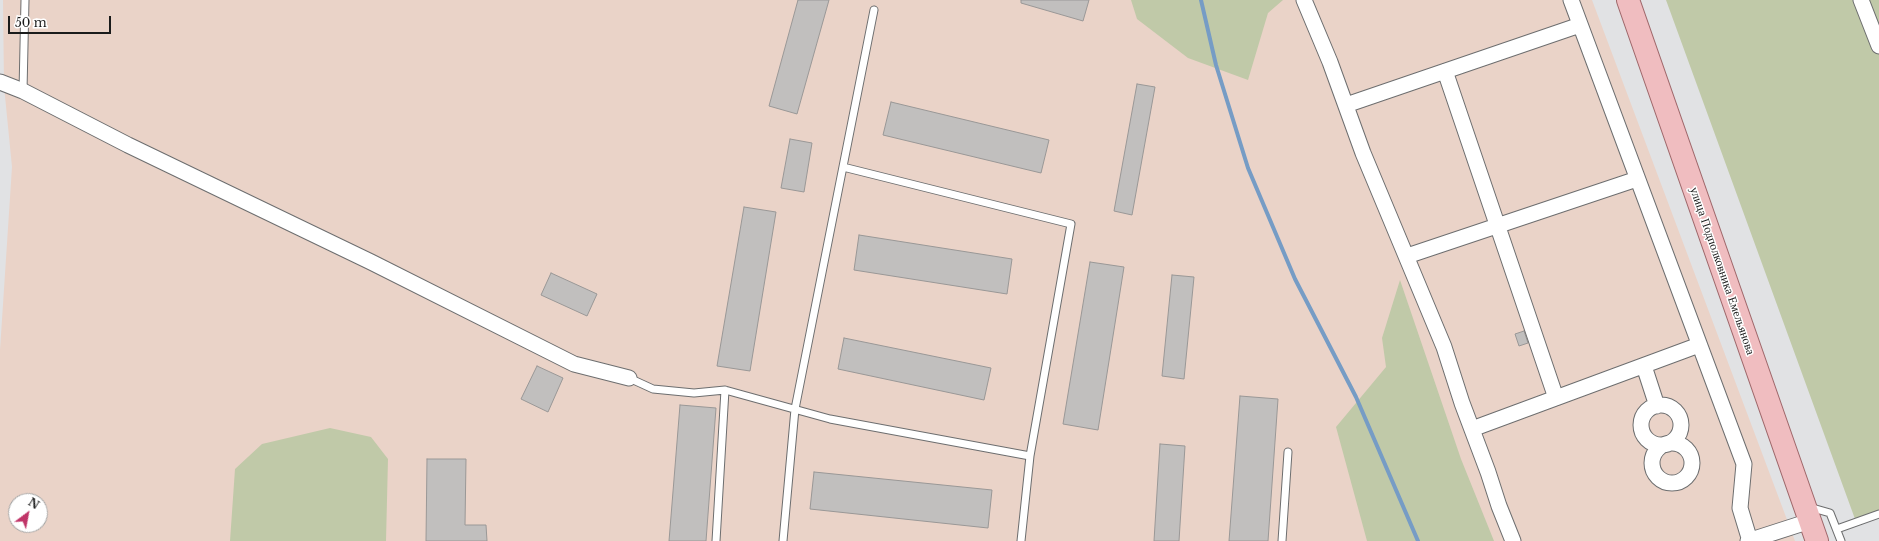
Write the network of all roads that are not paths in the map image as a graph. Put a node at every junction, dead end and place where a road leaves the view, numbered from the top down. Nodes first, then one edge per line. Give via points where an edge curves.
1 (25, 0) edge
2 (1304, 0) edge
3 (1571, 0) edge
4 (1628, 0) edge
5 (1861, 0) edge
6 (874, 10) dead end
7 (1580, 25) junction
8 (1879, 46) edge
9 (1445, 71) junction
10 (0, 82) edge
11 (23, 91) junction
12 (1346, 105) junction
13 (843, 167) junction
14 (1637, 179) junction
15 (1498, 226) junction
16 (1407, 256) junction
17 (1699, 345) junction
18 (1644, 366) junction
19 (629, 378) joint
20 (725, 390) junction
21 (1556, 398) junction
22 (1657, 406) junction
23 (795, 409) junction
24 (1472, 429) junction
25 (1288, 452) dead end
26 (1030, 456) junction
27 (1879, 514) edge
28 (1811, 523) edge
29 (1837, 529) junction
30 (716, 541) edge
31 (783, 541) edge
32 (1021, 541) edge
33 (1282, 541) edge
34 (1513, 541) edge
35 (1750, 541) edge
36 (1841, 541) edge

1 - 11 lane
2 - 12 street
3 - 7 street
4 - 28 main road, улица Подполковника Емельянова
5 - 8 street
6 - 13 lane
7 - 9 street
7 - 14 street
9 - 12 street
9 - 15 street
10 - 11 street
11 - 19 street via 574,364
12 - 16 street via 1363,153
13 - 23 lane
13 - 26 lane via 1071,224
14 - 15 street
14 - 17 street
15 - 16 street
15 - 21 street
16 - 24 street via 1444,347
17 - 18 street
17 - 35 street via 1744,464 1740,508
18 - 21 street
18 - 22 street
19 - 20 lane via 653,389 694,393
20 - 23 lane
20 - 30 lane
21 - 24 street
22 - 22 street via 1646,413 1641,425 1642,432 1656,445 1667,444 1679,435 1681,422 1675,411 1669,407
23 - 26 lane via 830,419
23 - 31 lane
24 - 34 street
25 - 33 lane
26 - 32 lane
27 - 29 lane
28 - 29 lane via 1830,513
28 - 35 street
29 - 36 lane

